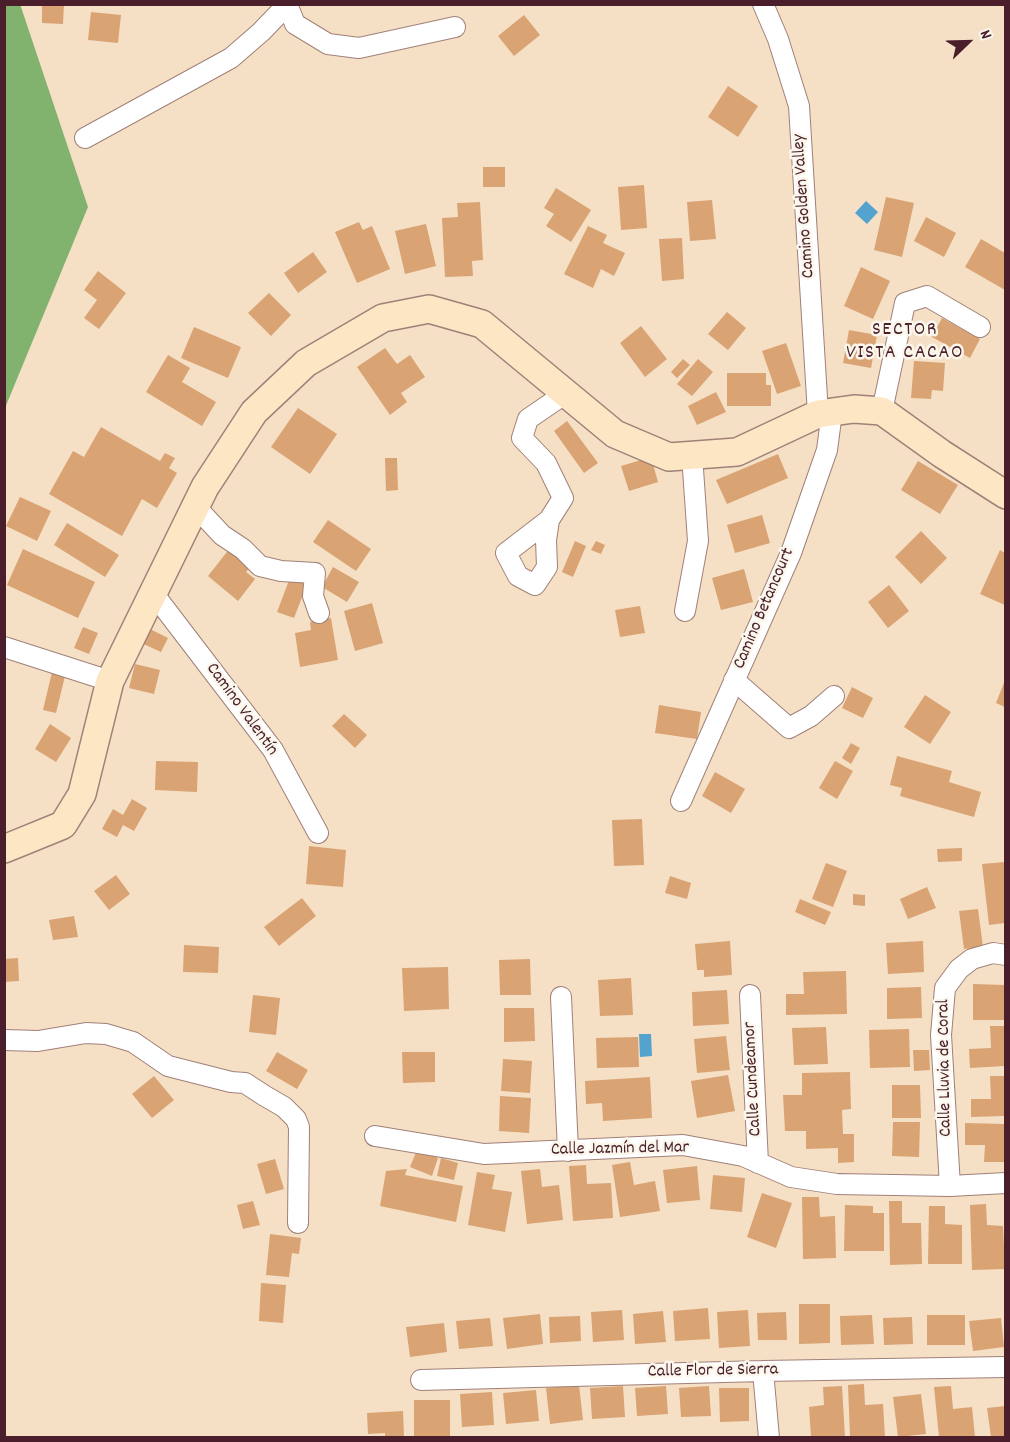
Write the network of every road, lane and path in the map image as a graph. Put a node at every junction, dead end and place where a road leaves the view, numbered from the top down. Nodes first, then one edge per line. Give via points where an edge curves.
1 (763, 4) edge
2 (287, 5) edge
3 (455, 27) dead end
4 (85, 138) dead end
5 (980, 327) dead end
6 (566, 393) junction
7 (882, 411) junction
8 (825, 413) junction
9 (692, 455) junction
10 (1005, 495) edge
11 (195, 506) junction
12 (549, 520) dead end
13 (153, 593) junction
14 (685, 611) dead end
15 (319, 614) dead end
16 (4, 647) edge
17 (734, 680) junction
18 (110, 681) junction
19 (834, 696) dead end
20 (681, 801) dead end
21 (318, 833) dead end
22 (4, 849) edge
23 (1005, 955) edge
24 (750, 995) dead end
25 (561, 997) dead end
26 (4, 1040) edge
27 (375, 1136) dead end
28 (568, 1151) junction
29 (758, 1163) junction
30 (1005, 1183) edge
31 (950, 1186) junction
32 (298, 1223) dead end
33 (1005, 1368) edge
34 (764, 1371) junction
35 (421, 1380) dead end
36 (769, 1437) edge

1 - 8 street, Camino Golden Valley via 799,106
2 - 3 street via 295,24 328,44 359,48
2 - 4 street via 231,58
5 - 7 street via 927,296 905,303
6 - 9 street via 615,434 669,457
6 - 11 street via 482,324 429,309 383,318 306,363 254,412
6 - 12 street via 528,419 522,438 546,463 563,498
7 - 8 street
7 - 10 street
8 - 9 street via 737,452
8 - 17 street, Camino Betancourt via 827,450 794,542
9 - 14 street via 698,541
11 - 13 street
11 - 15 street via 260,566 315,573 313,596
13 - 18 street
13 - 21 street, Camino Valentín via 273,750
16 - 18 street
17 - 19 street via 789,728
17 - 20 street, Camino Betancourt
18 - 22 street via 82,794 63,825
23 - 31 street, Calle Lluvia de Coral via 993,953 972,959 945,988 941,1035
24 - 29 street, Calle Cundeamor
25 - 28 street
26 - 32 street via 106,1034 133,1042 168,1066 245,1083 284,1107 300,1128
27 - 28 street, Calle Jazmín del Mar via 484,1154
28 - 29 street, Calle Jazmín del Mar via 683,1145 743,1156
29 - 31 street, Calle Jazmín del Mar via 791,1178 837,1184
30 - 31 street, Calle Jazmín del Mar
33 - 34 street, Calle Flor de Sierra
34 - 35 street, Calle Flor de Sierra
34 - 36 street

